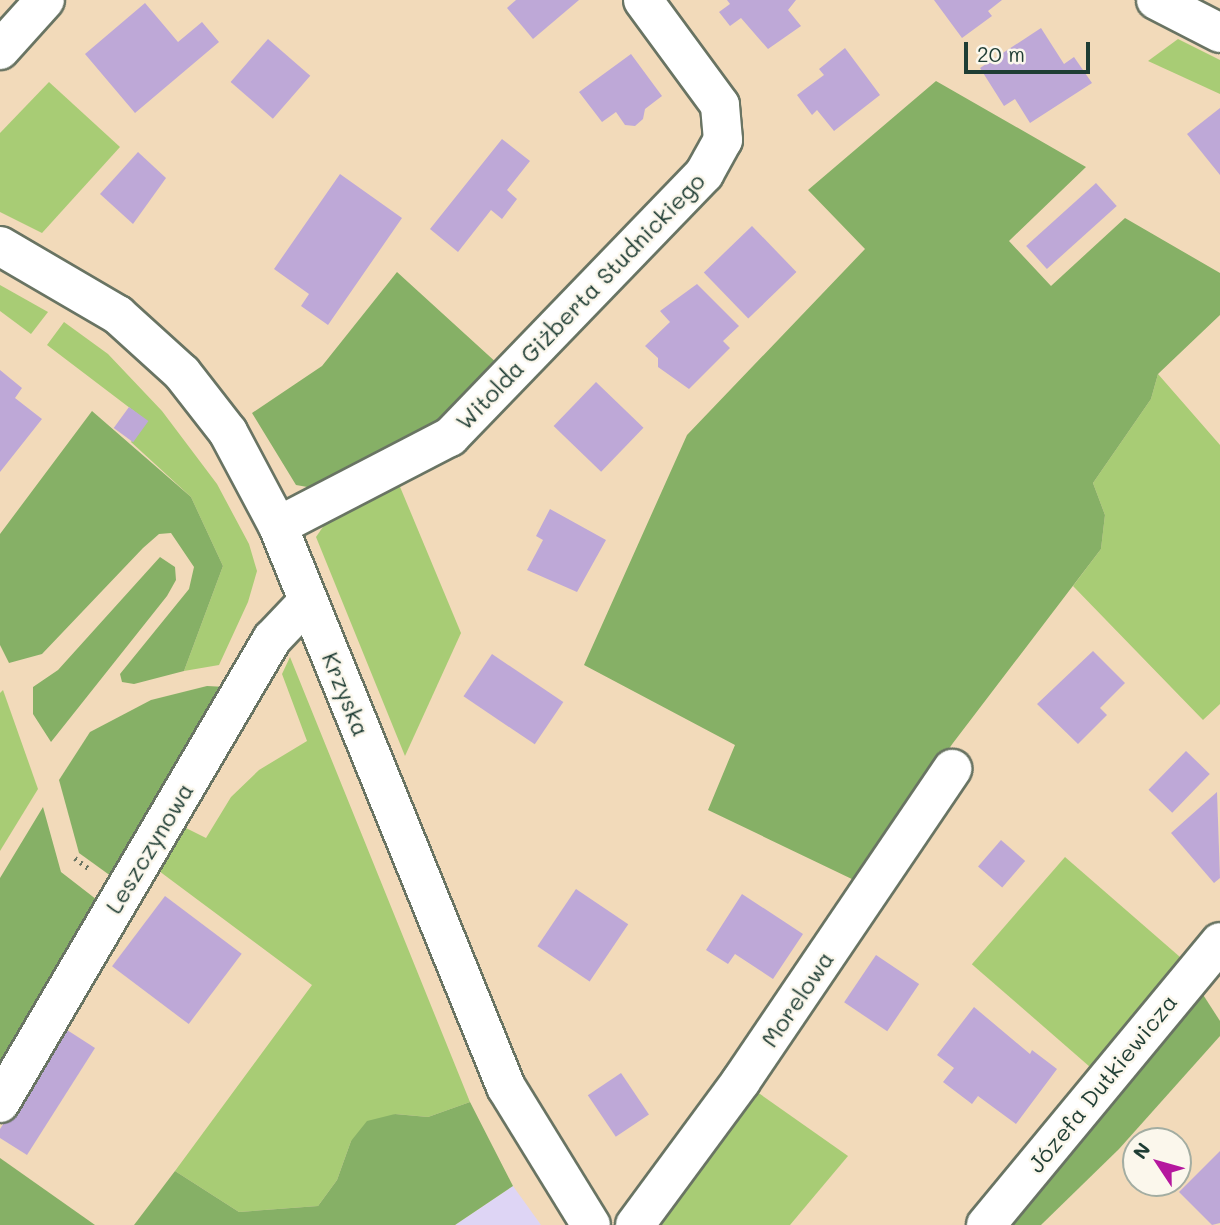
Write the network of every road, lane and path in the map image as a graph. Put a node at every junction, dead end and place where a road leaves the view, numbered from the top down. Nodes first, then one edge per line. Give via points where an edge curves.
1 (45, 0) edge
2 (643, 0) edge
3 (1156, 0) edge
4 (1220, 33) edge
5 (0, 50) edge
6 (0, 246) edge
7 (278, 526) junction
8 (308, 601) junction
9 (952, 769) dead end
10 (1220, 942) edge
11 (0, 1103) edge
12 (591, 1225) edge
13 (635, 1225) edge
14 (986, 1225) edge

1 - 5 street
2 - 7 street, Witolda Giżberta Studnickiego via 720,104 723,140 704,174 450,438
3 - 4 street
6 - 7 street, Krzyska via 89,295 182,373 228,432
7 - 8 street, Krzyska
8 - 11 street, Leszczynowa via 272,639
8 - 12 street, Krzyska via 506,1087
9 - 13 street, Morelowa via 741,1081
10 - 14 street, Józefa Dutkiewicza

